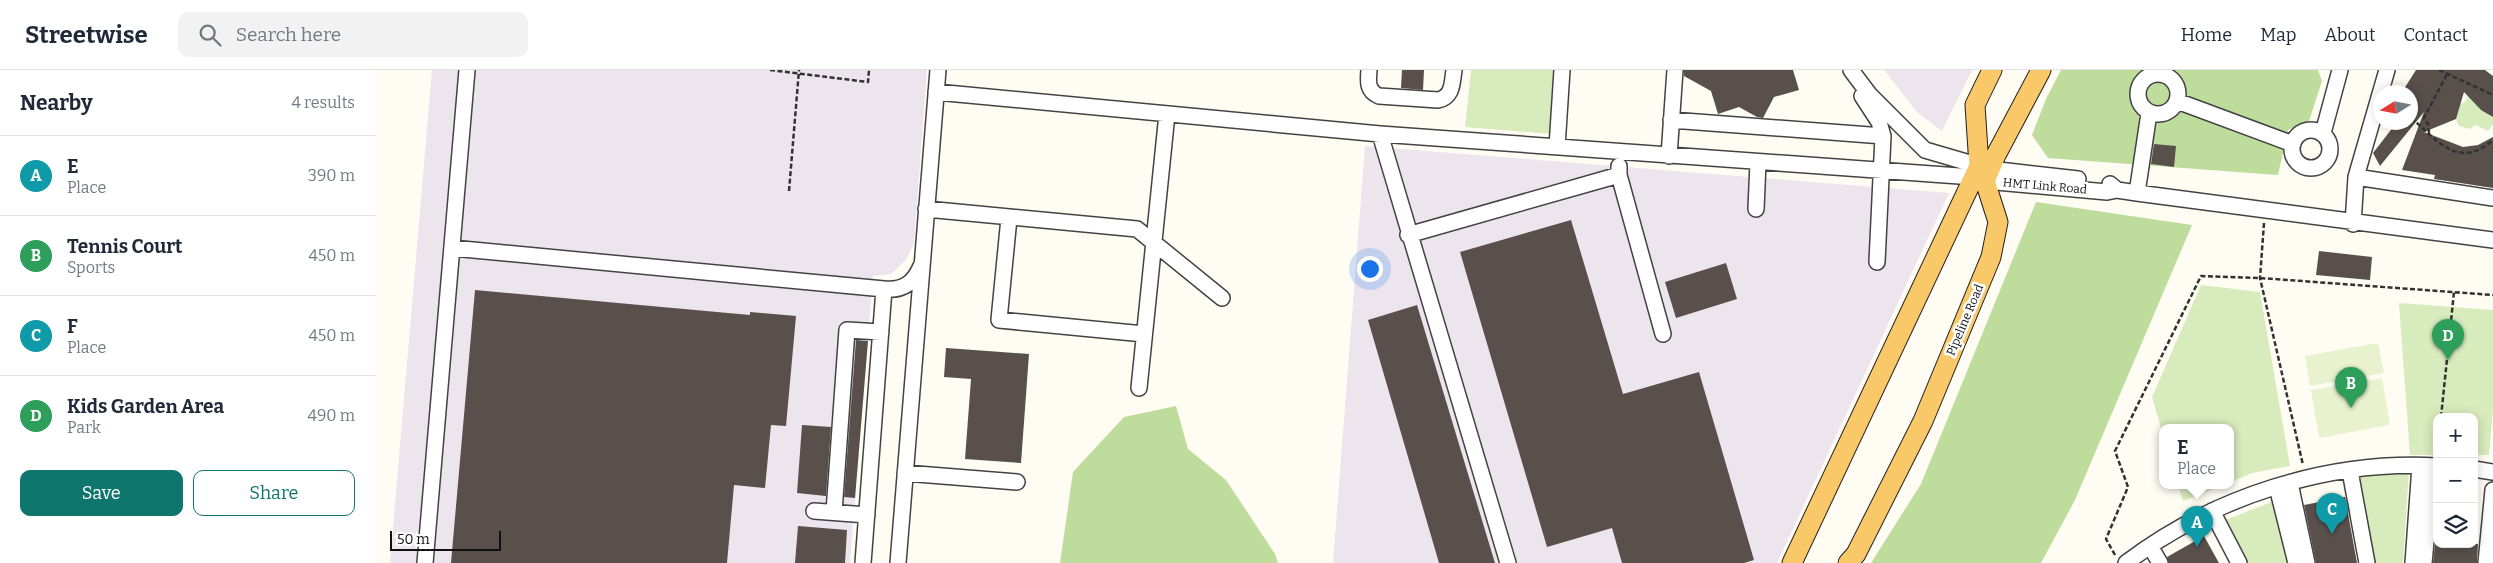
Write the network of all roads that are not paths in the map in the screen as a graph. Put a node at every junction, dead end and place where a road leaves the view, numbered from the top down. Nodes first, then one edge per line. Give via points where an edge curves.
1 (467, 70) edge
2 (938, 70) edge
3 (1369, 70) edge
4 (1453, 70) edge
5 (1562, 70) edge
6 (1675, 70) edge
7 (1841, 70) edge
8 (1851, 70) edge
9 (1992, 70) edge
10 (2041, 70) edge
11 (2340, 70) edge
12 (2387, 70) edge
13 (937, 92) junction
14 (2177, 100) junction
15 (2149, 113) junction
16 (1167, 114) junction
17 (1671, 120) junction
18 (2323, 133) junction
19 (1380, 134) junction
20 (1883, 136) junction
21 (2293, 144) junction
22 (1557, 147) junction
23 (1620, 152) junction
24 (1669, 156) junction
25 (1758, 162) junction
26 (1881, 171) junction
27 (1982, 173) junction
28 (1619, 174) junction
29 (2356, 177) junction
30 (2137, 194) junction
31 (2493, 198) edge
32 (926, 209) junction
33 (1756, 209) dead end
34 (1009, 218) junction
35 (2353, 224) junction
36 (1408, 235) junction
37 (2493, 240) edge
38 (1154, 243) junction
39 (452, 248) junction
40 (1877, 262) dead end
41 (922, 265) junction
42 (884, 289) junction
43 (1222, 298) dead end
44 (881, 332) junction
45 (1144, 334) junction
46 (1663, 334) dead end
47 (1139, 388) dead end
48 (2430, 466) edge
49 (2478, 470) edge
50 (2348, 471) junction
51 (2493, 472) edge
52 (905, 473) junction
53 (1017, 482) dead end
54 (2283, 485) junction
55 (2493, 490) edge
56 (814, 511) dead end
57 (834, 512) junction
58 (2208, 513) junction
59 (867, 515) junction
60 (2147, 553) edge
61 (425, 563) edge
62 (863, 563) edge
63 (898, 563) edge
64 (1508, 563) edge
65 (1792, 563) edge
66 (1848, 563) edge
67 (2125, 563) edge
68 (2160, 563) edge
69 (2229, 563) edge
70 (2239, 563) edge
71 (2296, 563) edge
72 (2307, 563) edge
73 (2363, 563) edge
74 (2367, 563) edge
75 (2413, 563) edge
76 (2424, 563) edge
77 (2486, 563) edge

1 - 39 street
2 - 13 street
3 - 4 street via 1369,89 1373,94 1438,100 1449,94
5 - 22 street
6 - 17 street
7 - 20 street via 1879,122
8 - 27 street, HMT Link Road via 1869,94 1925,150
9 - 27 main road, Pipeline Road via 1975,106
10 - 27 main road
11 - 18 street
12 - 29 street
13 - 16 street
13 - 32 street
14 - 15 street via 2166,113
14 - 15 street via 2177,87 2169,77 2150,75 2138,90 2140,103
14 - 21 street
15 - 30 street
16 - 19 street
16 - 38 street
17 - 20 street
17 - 24 street
18 - 21 street via 2305,130
18 - 21 street via 2330,144 2329,156 2326,162 2315,168 2297,162
19 - 22 street
19 - 36 street
20 - 26 street
22 - 23 street
23 - 24 street
23 - 28 street
24 - 25 street
25 - 26 street
25 - 33 street
26 - 27 street
26 - 40 street
27 - 30 street, HMT Link Road
27 - 65 main road
27 - 66 main road, Pipeline Road via 1998,222 1991,257 1923,421 1856,554
28 - 36 street
28 - 46 street
29 - 31 street
29 - 35 street
30 - 35 street, HMT Link Road
32 - 34 street
32 - 41 street
34 - 38 street via 1137,229
34 - 45 street via 999,320
35 - 37 street, HMT Link Road
36 - 64 street
38 - 43 street
38 - 45 street
39 - 42 street
39 - 61 street
41 - 42 street via 910,284 893,290
41 - 52 street
42 - 44 street
44 - 57 street via 847,330
44 - 59 street
45 - 47 street
48 - 50 street
48 - 75 street
48 - 76 street
49 - 51 street
50 - 54 street
50 - 73 street
50 - 74 street
52 - 53 street
52 - 63 street
54 - 58 street
54 - 71 street
54 - 72 street
55 - 77 street
56 - 57 street
57 - 59 street
58 - 60 street
58 - 69 street
58 - 70 street
59 - 62 street
60 - 67 street
60 - 68 street

